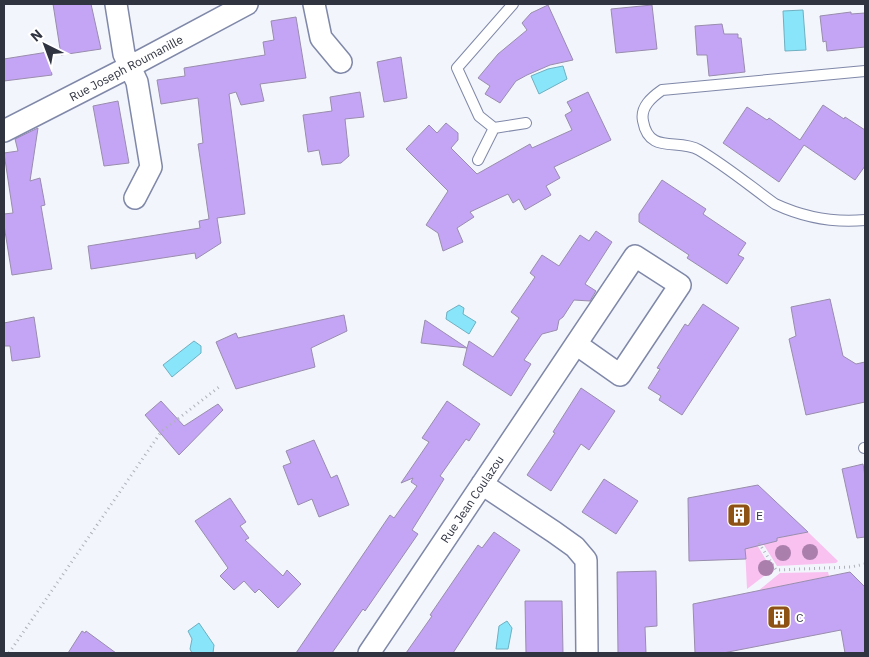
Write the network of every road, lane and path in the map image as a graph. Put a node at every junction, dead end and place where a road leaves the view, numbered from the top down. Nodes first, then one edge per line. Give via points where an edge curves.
1 (116, 4) edge
2 (247, 4) edge
3 (314, 4) edge
4 (513, 4) edge
5 (341, 62) dead end
6 (132, 66) junction
7 (865, 71) edge
8 (526, 123) dead end
9 (494, 128) junction
10 (4, 131) edge
11 (478, 160) dead end
12 (136, 198) dead end
13 (865, 220) edge
14 (576, 344) junction
15 (219, 387) dead end
16 (482, 484) junction
17 (759, 543) dead end
18 (865, 564) edge
19 (9, 653) edge
20 (369, 653) edge
21 (587, 653) edge

1 - 6 street via 124,54
2 - 6 street, Rue Joseph Roumanille
3 - 5 street via 321,38
4 - 9 lane via 458,68 480,116
6 - 10 street, Rue Joseph Roumanille
6 - 12 street via 151,167
7 - 13 lane via 662,90 645,105 642,118 646,133 658,143 696,148 788,210 816,218
8 - 9 lane
9 - 11 lane
14 - 14 street, Rue Jean Coulazou via 620,375 680,285 636,256
14 - 16 street, Rue Jean Coulazou
15 - 19 path via 161,432
16 - 20 street, Rue Jean Coulazou
16 - 21 street via 575,547 586,560
17 - 18 path via 776,570

